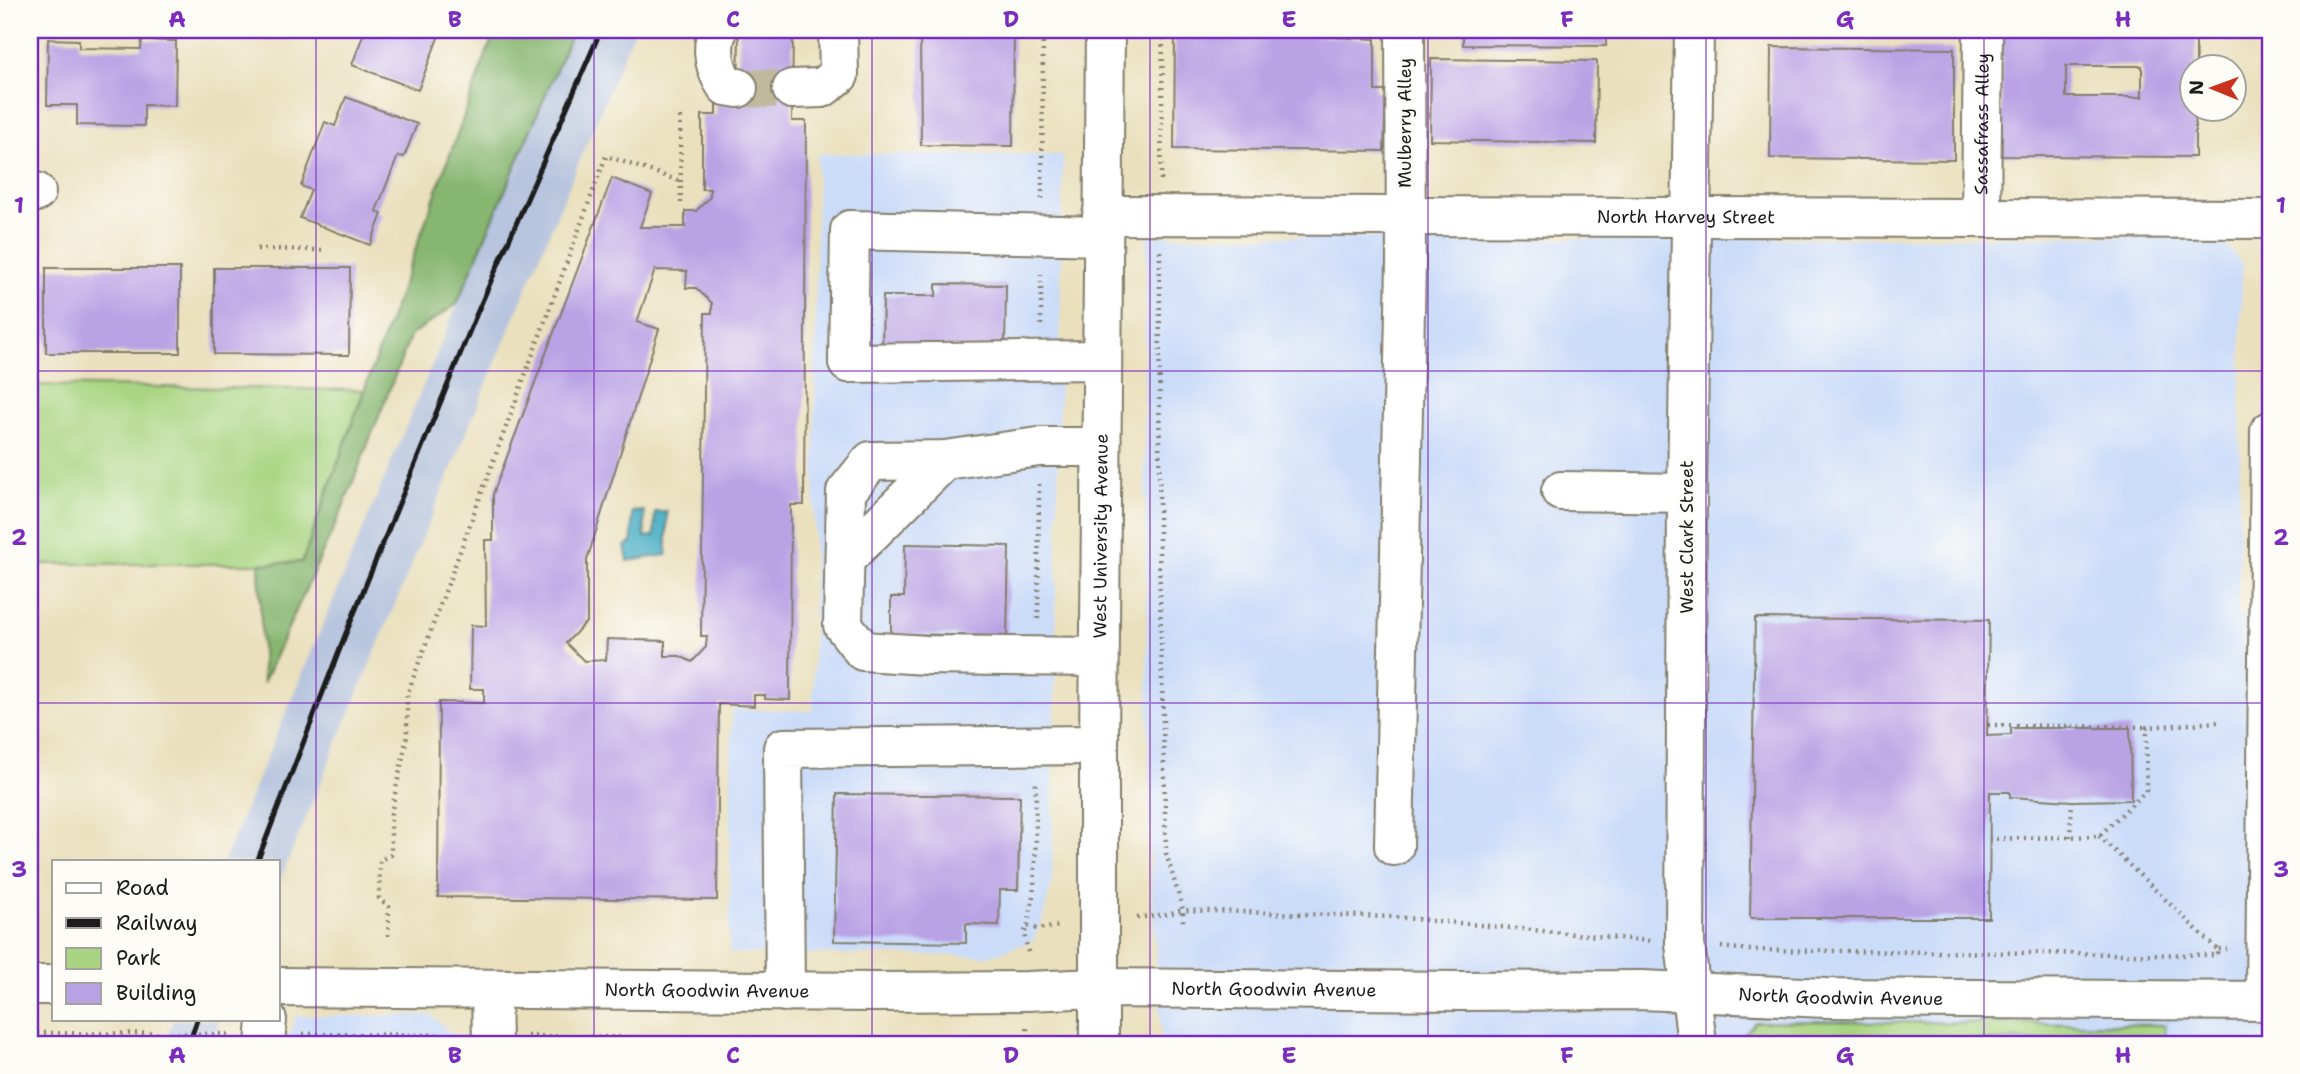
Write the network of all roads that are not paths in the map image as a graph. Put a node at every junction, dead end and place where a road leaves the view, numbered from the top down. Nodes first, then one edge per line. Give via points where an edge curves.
1 (718, 30) edge
2 (838, 30) edge
3 (1105, 30) edge
4 (1405, 30) edge
5 (1694, 30) edge
6 (1983, 30) edge
7 (738, 88) tunnel mouth
8 (792, 89) tunnel mouth
9 (1406, 216) junction
10 (1692, 217) junction
11 (1981, 218) junction
12 (2270, 219) edge
13 (1102, 226) junction
14 (1101, 360) junction
15 (2270, 431) edge
16 (1101, 447) junction
17 (945, 460) junction
18 (1561, 491) dead end
19 (1687, 493) junction
20 (846, 558) junction
21 (1100, 657) junction
22 (1098, 745) junction
23 (1394, 846) dead end
24 (30, 985) edge
25 (52, 985) edge
26 (280, 987) edge
27 (1098, 988) junction
28 (491, 989) junction
29 (785, 992) junction
30 (1690, 992) junction
31 (2268, 1001) edge
32 (266, 1021) edge
33 (248, 1039) edge
34 (508, 1040) edge
35 (1099, 1044) edge
36 (1697, 1044) edge

1 - 7 street via 717,73 726,86
2 - 8 street via 839,75 822,89
3 - 13 street, West University Avenue
4 - 9 street, Mulberry Alley
5 - 10 street, West Clark Street
6 - 11 street, Sassafrass Alley
9 - 10 street, North Harvey Street
9 - 13 street, North Harvey Street
9 - 23 street, Mulberry Alley
10 - 11 street, North Harvey Street
10 - 19 street, West Clark Street
11 - 12 street, North Harvey Street
13 - 14 street, West University Avenue
13 - 14 street, North Harvey Street via 850,230 848,363
14 - 16 street, West University Avenue
15 - 31 street
16 - 17 street via 1039,447
16 - 21 street, West University Avenue
17 - 20 street
17 - 20 street via 871,461 846,492
18 - 19 street
19 - 30 street, West Clark Street via 1685,944
20 - 21 street via 843,625 863,651
21 - 22 street, West University Avenue
22 - 27 street, West University Avenue
22 - 29 street via 783,748
24 - 25 street
26 - 28 street, North Goodwin Avenue
27 - 29 street, North Goodwin Avenue
27 - 30 street, North Goodwin Avenue
27 - 35 street, West University Avenue
28 - 29 street, North Goodwin Avenue
28 - 34 street
30 - 31 street, North Goodwin Avenue via 1826,998
30 - 36 street, West Clark Street
32 - 33 street

